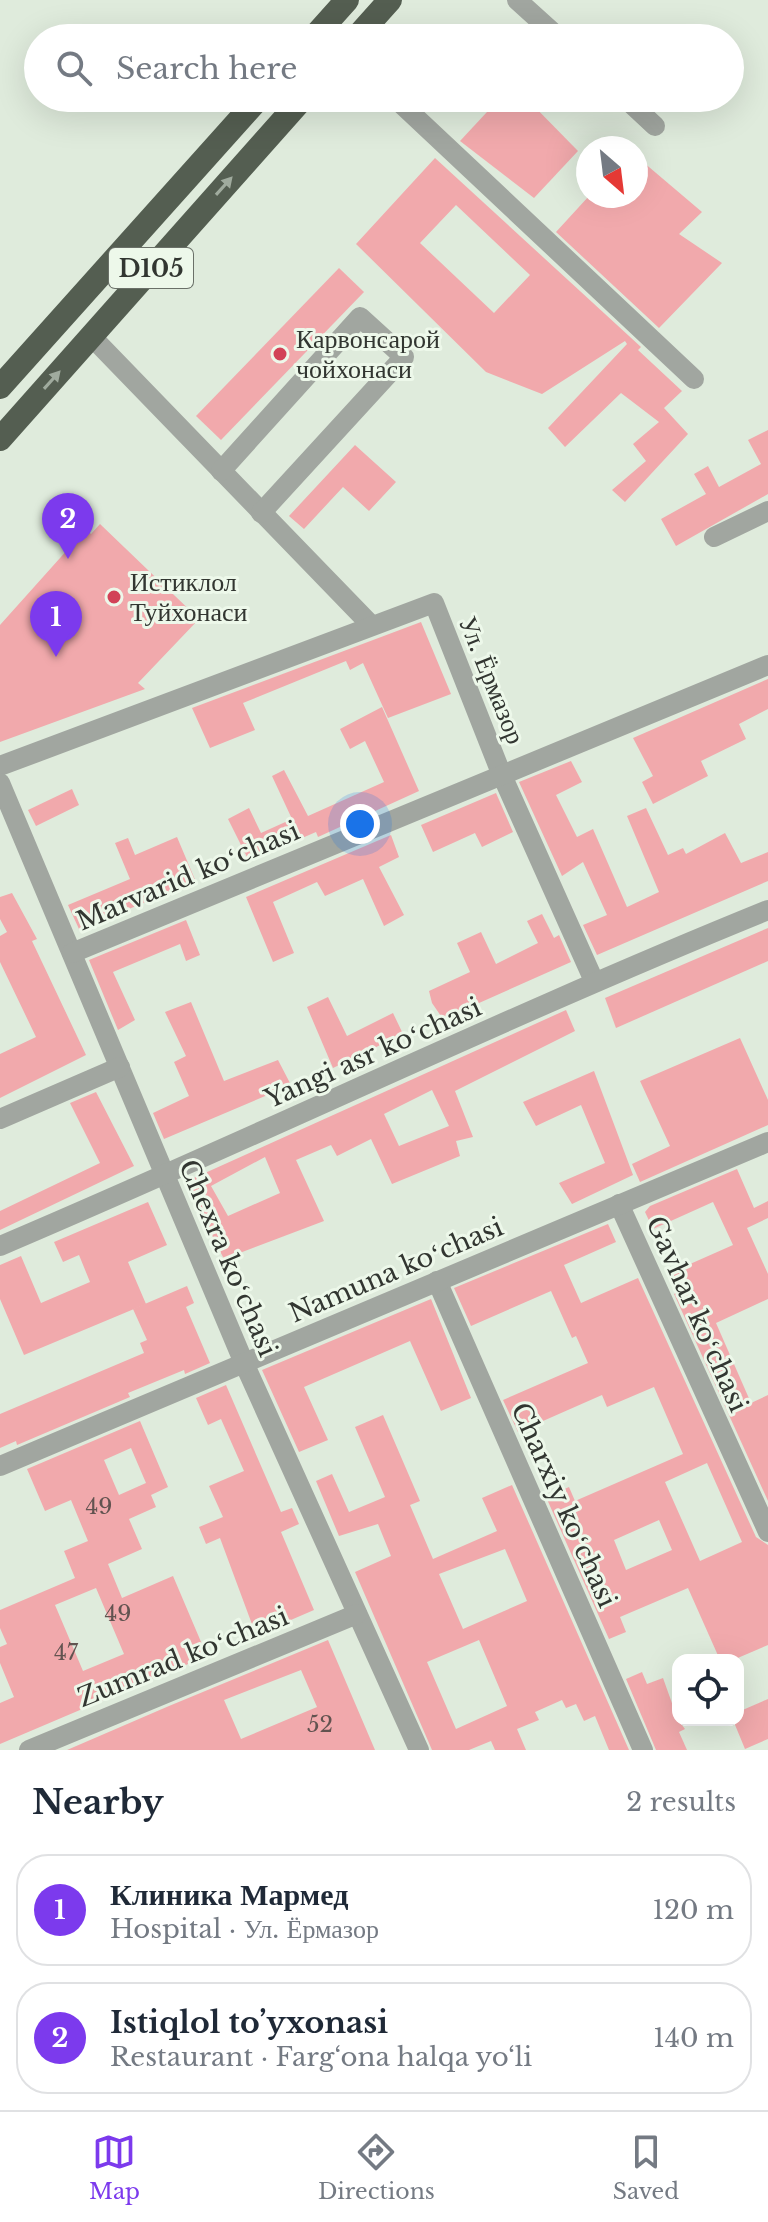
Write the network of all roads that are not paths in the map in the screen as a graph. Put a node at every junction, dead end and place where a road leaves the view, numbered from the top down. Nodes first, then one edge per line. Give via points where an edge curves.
1 (347, 0) edge
2 (390, 0) edge
3 (517, 0) edge
4 (326, 24) edge
5 (369, 24) edge
6 (544, 24) edge
7 (246, 112) edge
8 (291, 112) edge
9 (410, 112) edge
10 (640, 112) edge
11 (655, 126) dead end
12 (91, 336) junction
13 (694, 379) dead end
14 (0, 387) edge
15 (0, 439) edge
16 (221, 471) junction
17 (768, 511) edge
18 (261, 513) junction
19 (714, 537) dead end
20 (371, 625) junction
21 (768, 665) edge
22 (0, 766) edge
23 (501, 773) junction
24 (0, 783) edge
25 (768, 910) edge
26 (72, 953) junction
27 (594, 981) junction
28 (120, 1067) junction
29 (0, 1119) edge
30 (768, 1142) edge
31 (165, 1176) junction
32 (619, 1204) junction
33 (0, 1246) edge
34 (437, 1281) junction
35 (244, 1363) junction
36 (0, 1466) edge
37 (768, 1532) edge
38 (357, 1614) junction
39 (29, 1750) edge
40 (419, 1750) edge
41 (643, 1750) edge

1 - 4 highway
2 - 5 highway
3 - 6 street
7 - 14 highway, D105
12 -> 8 highway, D105
9 - 13 street
10 - 11 street
15 -> 12 highway, D105
12 - 16 street
16 - 18 street
16 - 18 street via 360,317 404,357
17 - 19 street
18 - 20 street
20 - 22 street, Ул. Ёрмазор
20 - 23 street, Ул. Ёрмазор via 434,603
21 - 23 street, Marvarid koʻchasi
23 - 26 street, Marvarid koʻchasi
23 - 27 street, Ул. Ёрмазор
24 - 26 street, Chexra koʻchasi
25 - 27 street, Yangi asr koʻchasi
26 - 28 street, Chexra koʻchasi
27 - 31 street, Yangi asr koʻchasi
28 - 29 street
28 - 31 street, Chexra koʻchasi
30 - 32 street, Namuna koʻchasi
31 - 33 street, Yangi asr koʻchasi
31 - 35 street, Chexra koʻchasi
32 - 34 street, Namuna koʻchasi
32 - 37 street, Gavhar koʻchasi
34 - 35 street, Namuna koʻchasi
34 - 41 street, Charxiy koʻchasi
35 - 36 street, Namuna koʻchasi
35 - 38 street, Chexra koʻchasi
38 - 39 street, Zumrad koʻchasi
38 - 40 street, Chexra koʻchasi

